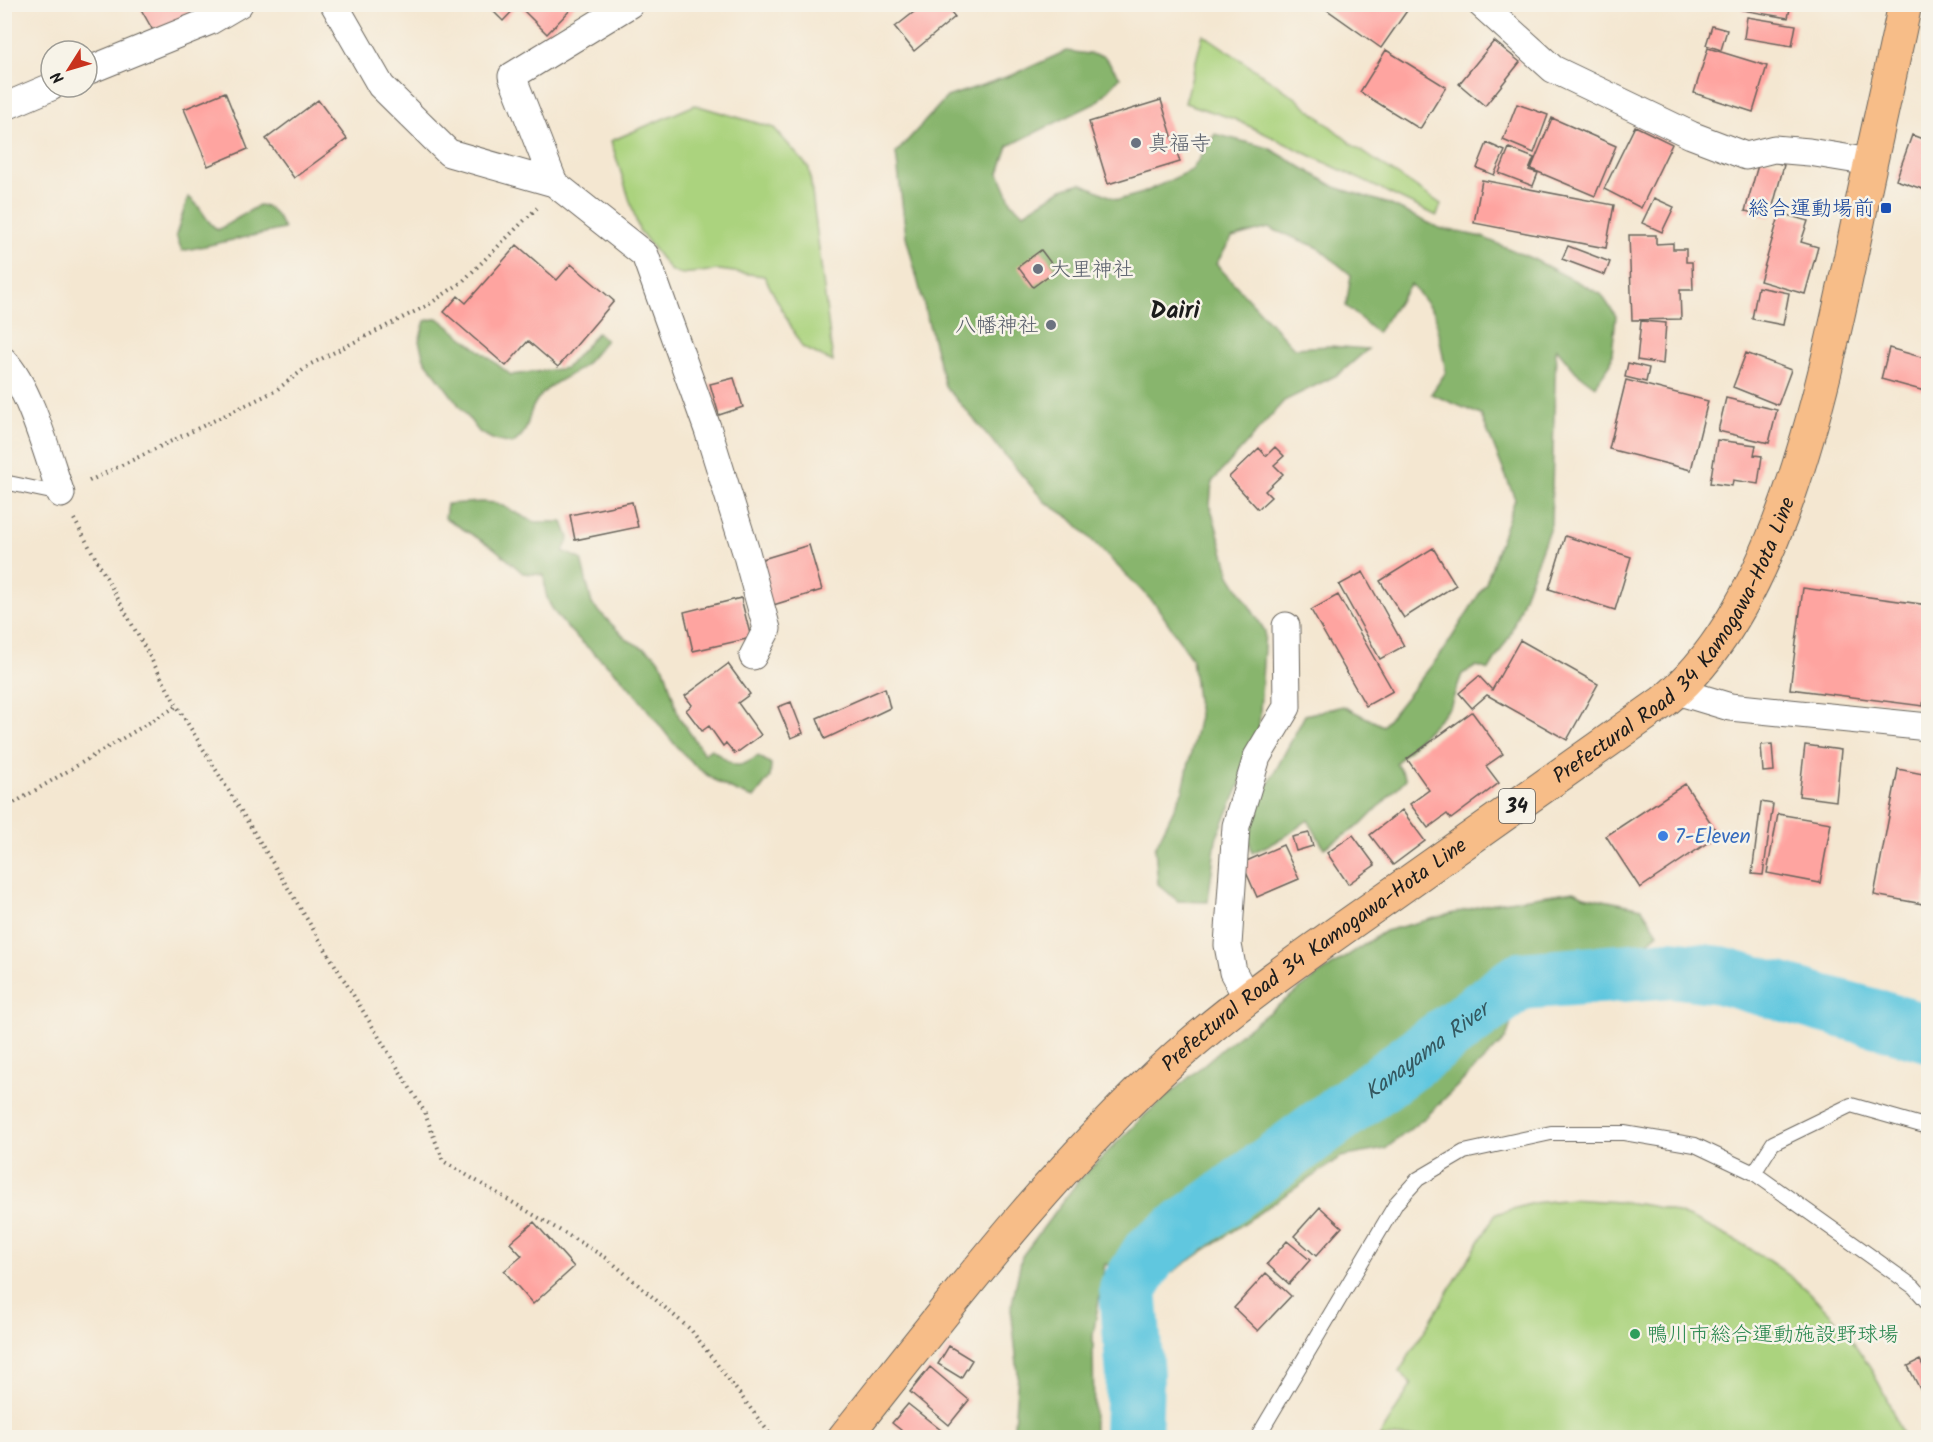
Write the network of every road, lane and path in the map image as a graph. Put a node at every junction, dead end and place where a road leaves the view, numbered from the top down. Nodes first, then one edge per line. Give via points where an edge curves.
1 (239, 4) edge
2 (334, 4) edge
3 (630, 4) edge
4 (1481, 4) edge
5 (1905, 4) edge
6 (99, 66) edge
7 (39, 92) edge
8 (4, 107) edge
9 (1870, 162) junction
10 (554, 183) junction
11 (4, 361) edge
12 (4, 482) edge
13 (61, 494) junction
14 (1286, 626) dead end
15 (753, 656) dead end
16 (1677, 691) junction
17 (177, 706) junction
18 (1929, 727) edge
19 (4, 810) edge
20 (1247, 998) junction
21 (1929, 1127) edge
22 (1754, 1173) junction
23 (1929, 1304) edge
24 (773, 1437) edge
25 (844, 1437) edge
26 (1257, 1437) edge

1 - 6 street via 210,21
2 - 10 street via 381,86 449,153
3 - 10 street via 513,76
4 - 9 street via 1553,69 1691,135 1746,156 1774,149
5 - 9 main road, Prefectural Road 34 Kamogawa-Hota Line / 34
7 - 8 street
9 - 16 main road, Prefectural Road 34 Kamogawa-Hota Line / 34 via 1844,287 1809,424 1773,536 1735,618
10 - 13 path via 542,204 497,250 462,282 428,305 312,364 275,391
10 - 15 street via 645,255 708,430 767,629
11 - 13 street via 12,369 32,414
12 - 13 lane
13 - 17 path
14 - 20 street via 1287,706 1257,757 1236,826 1228,945 1233,972
16 - 18 street via 1730,707
16 - 20 main road, Prefectural Road 34 Kamogawa-Hota Line / 34
17 - 19 path
17 - 24 path via 424,1111 443,1161 608,1260 691,1330
20 - 25 main road, Prefectural Road 34 Kamogawa-Hota Line / 34 via 1177,1056 1096,1135 991,1256
21 - 22 lane via 1851,1105 1773,1143
22 - 23 lane via 1914,1287
22 - 26 lane via 1695,1145 1624,1133 1551,1133 1464,1152 1418,1179 1397,1203

